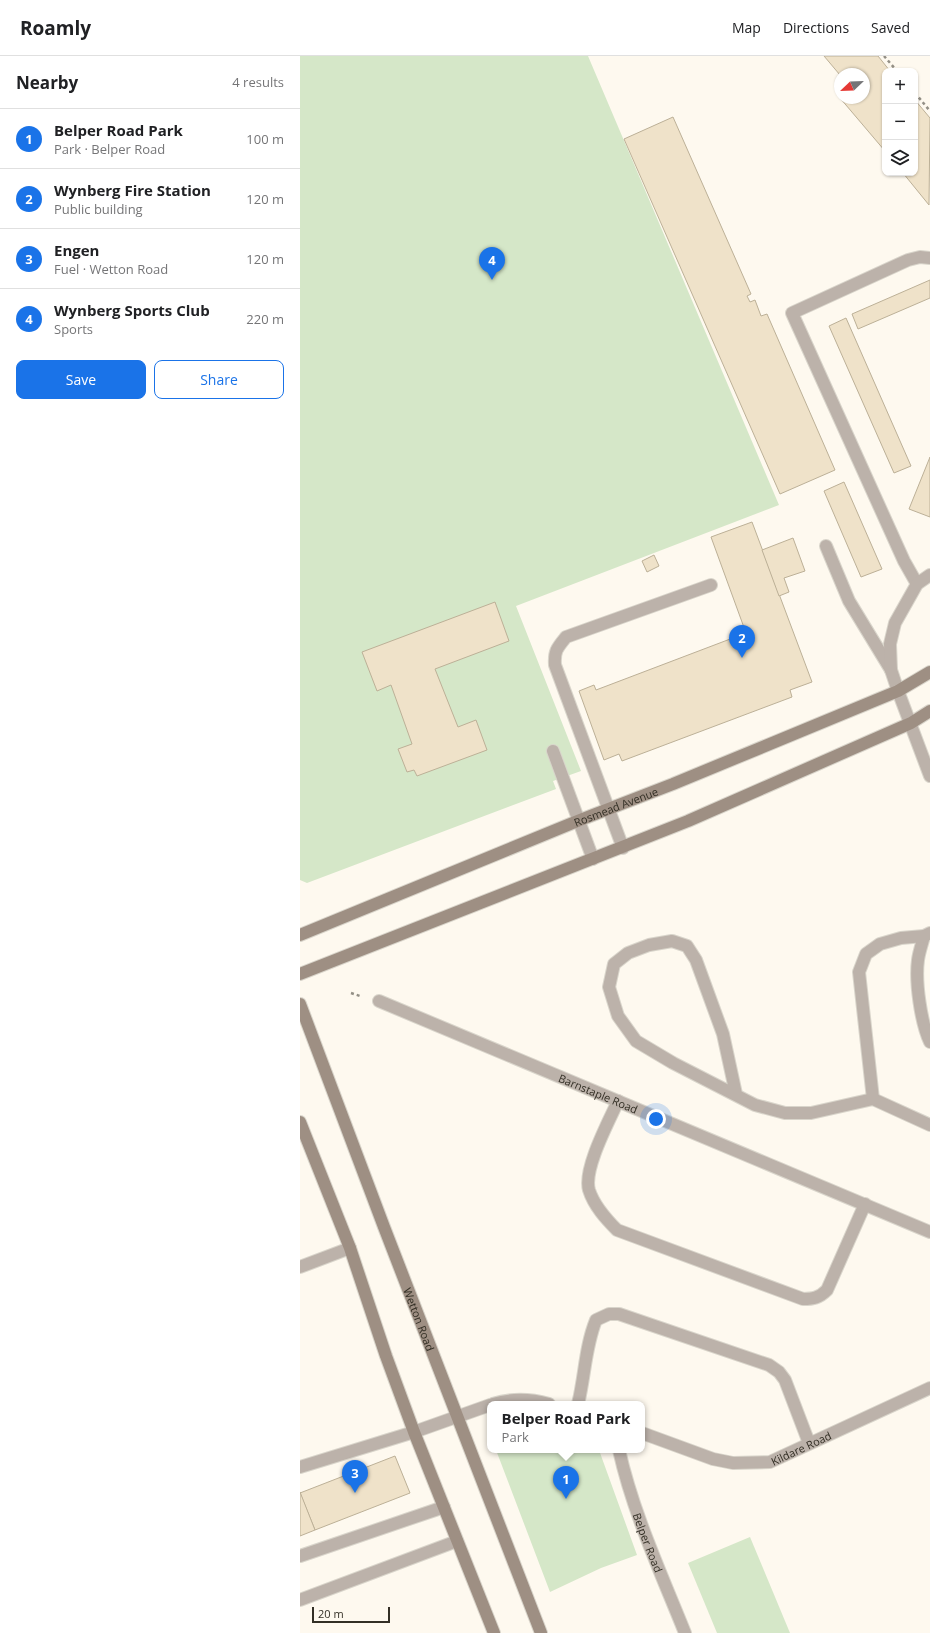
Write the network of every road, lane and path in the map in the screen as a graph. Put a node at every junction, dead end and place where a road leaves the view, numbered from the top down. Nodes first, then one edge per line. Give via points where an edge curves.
1 (884, 56) edge
2 (894, 68) edge
3 (918, 97) edge
4 (930, 111) edge
5 (930, 258) edge
6 (826, 546) dead end
7 (930, 575) edge
8 (916, 584) junction
9 (711, 585) dead end
10 (891, 670) junction
11 (930, 672) edge
12 (898, 691) junction
13 (930, 711) edge
14 (910, 723) junction
15 (553, 751) dead end
16 (930, 776) edge
17 (608, 809) junction
18 (580, 820) junction
19 (623, 848) junction
20 (593, 859) junction
21 (927, 934) edge
22 (300, 935) edge
23 (300, 974) edge
24 (379, 1001) dead end
25 (300, 1004) edge
26 (930, 1042) edge
27 (736, 1094) junction
28 (873, 1099) junction
29 (618, 1101) junction
30 (300, 1122) edge
31 (930, 1125) edge
32 (865, 1204) junction
33 (930, 1232) edge
34 (350, 1248) junction
35 (300, 1267) edge
36 (930, 1388) edge
37 (503, 1401) edge
38 (539, 1401) edge
39 (579, 1401) edge
40 (487, 1406) edge
41 (458, 1416) junction
42 (414, 1432) junction
43 (645, 1434) edge
44 (809, 1443) junction
45 (620, 1453) edge
46 (300, 1467) edge
47 (444, 1507) junction
48 (457, 1541) junction
49 (300, 1556) edge
50 (300, 1600) edge
51 (494, 1633) edge
52 (541, 1633) edge
53 (685, 1633) edge

1 - 2 path
3 - 4 path
5 - 8 street via 908,260 792,313
6 - 10 street via 849,600
7 - 8 street
8 - 10 street via 895,623 890,644
9 - 17 street via 566,637 554,654 555,665
10 - 12 street
11 - 12 main road, Rosmead Avenue
12 - 14 street
12 - 17 main road, Rosmead Avenue
13 - 14 main road
14 - 16 street
14 - 19 main road
15 - 18 street
17 - 18 main road, Rosmead Avenue
17 - 19 street
18 - 20 street
18 - 22 main road, Rosmead Avenue
19 - 20 main road
20 - 23 main road
21 - 26 street via 918,961 917,984 925,1032
21 - 28 street via 880,944 866,954 859,972
24 - 29 street, Barnstaple Road
25 - 41 main road, Wetton Road
27 - 27 street via 636,1041 618,1016 609,987 614,964 628,953 649,945 672,941 687,946 696,960 723,1034
27 - 28 street via 755,1105 785,1113 811,1113
28 - 31 street
29 - 32 street, Barnstaple Road
29 - 32 street via 593,1160 589,1189 603,1216 617,1230 803,1299 811,1299 820,1297 826,1290
30 - 34 main road
32 - 33 street, Barnstaple Road
34 - 35 street
34 - 42 main road
36 - 44 street, Kildare Road
37 - 38 street
39 - 44 street via 589,1337 596,1320 609,1314 619,1314 774,1368 785,1380
40 - 41 street
41 - 42 street
41 - 52 main road, Wetton Road
42 - 46 street
42 - 47 main road
43 - 44 street, Kildare Road via 713,1459 733,1463 770,1462
45 - 53 street, Belper Road via 634,1504
47 - 48 main road
47 - 49 street
48 - 50 street
48 - 51 main road

